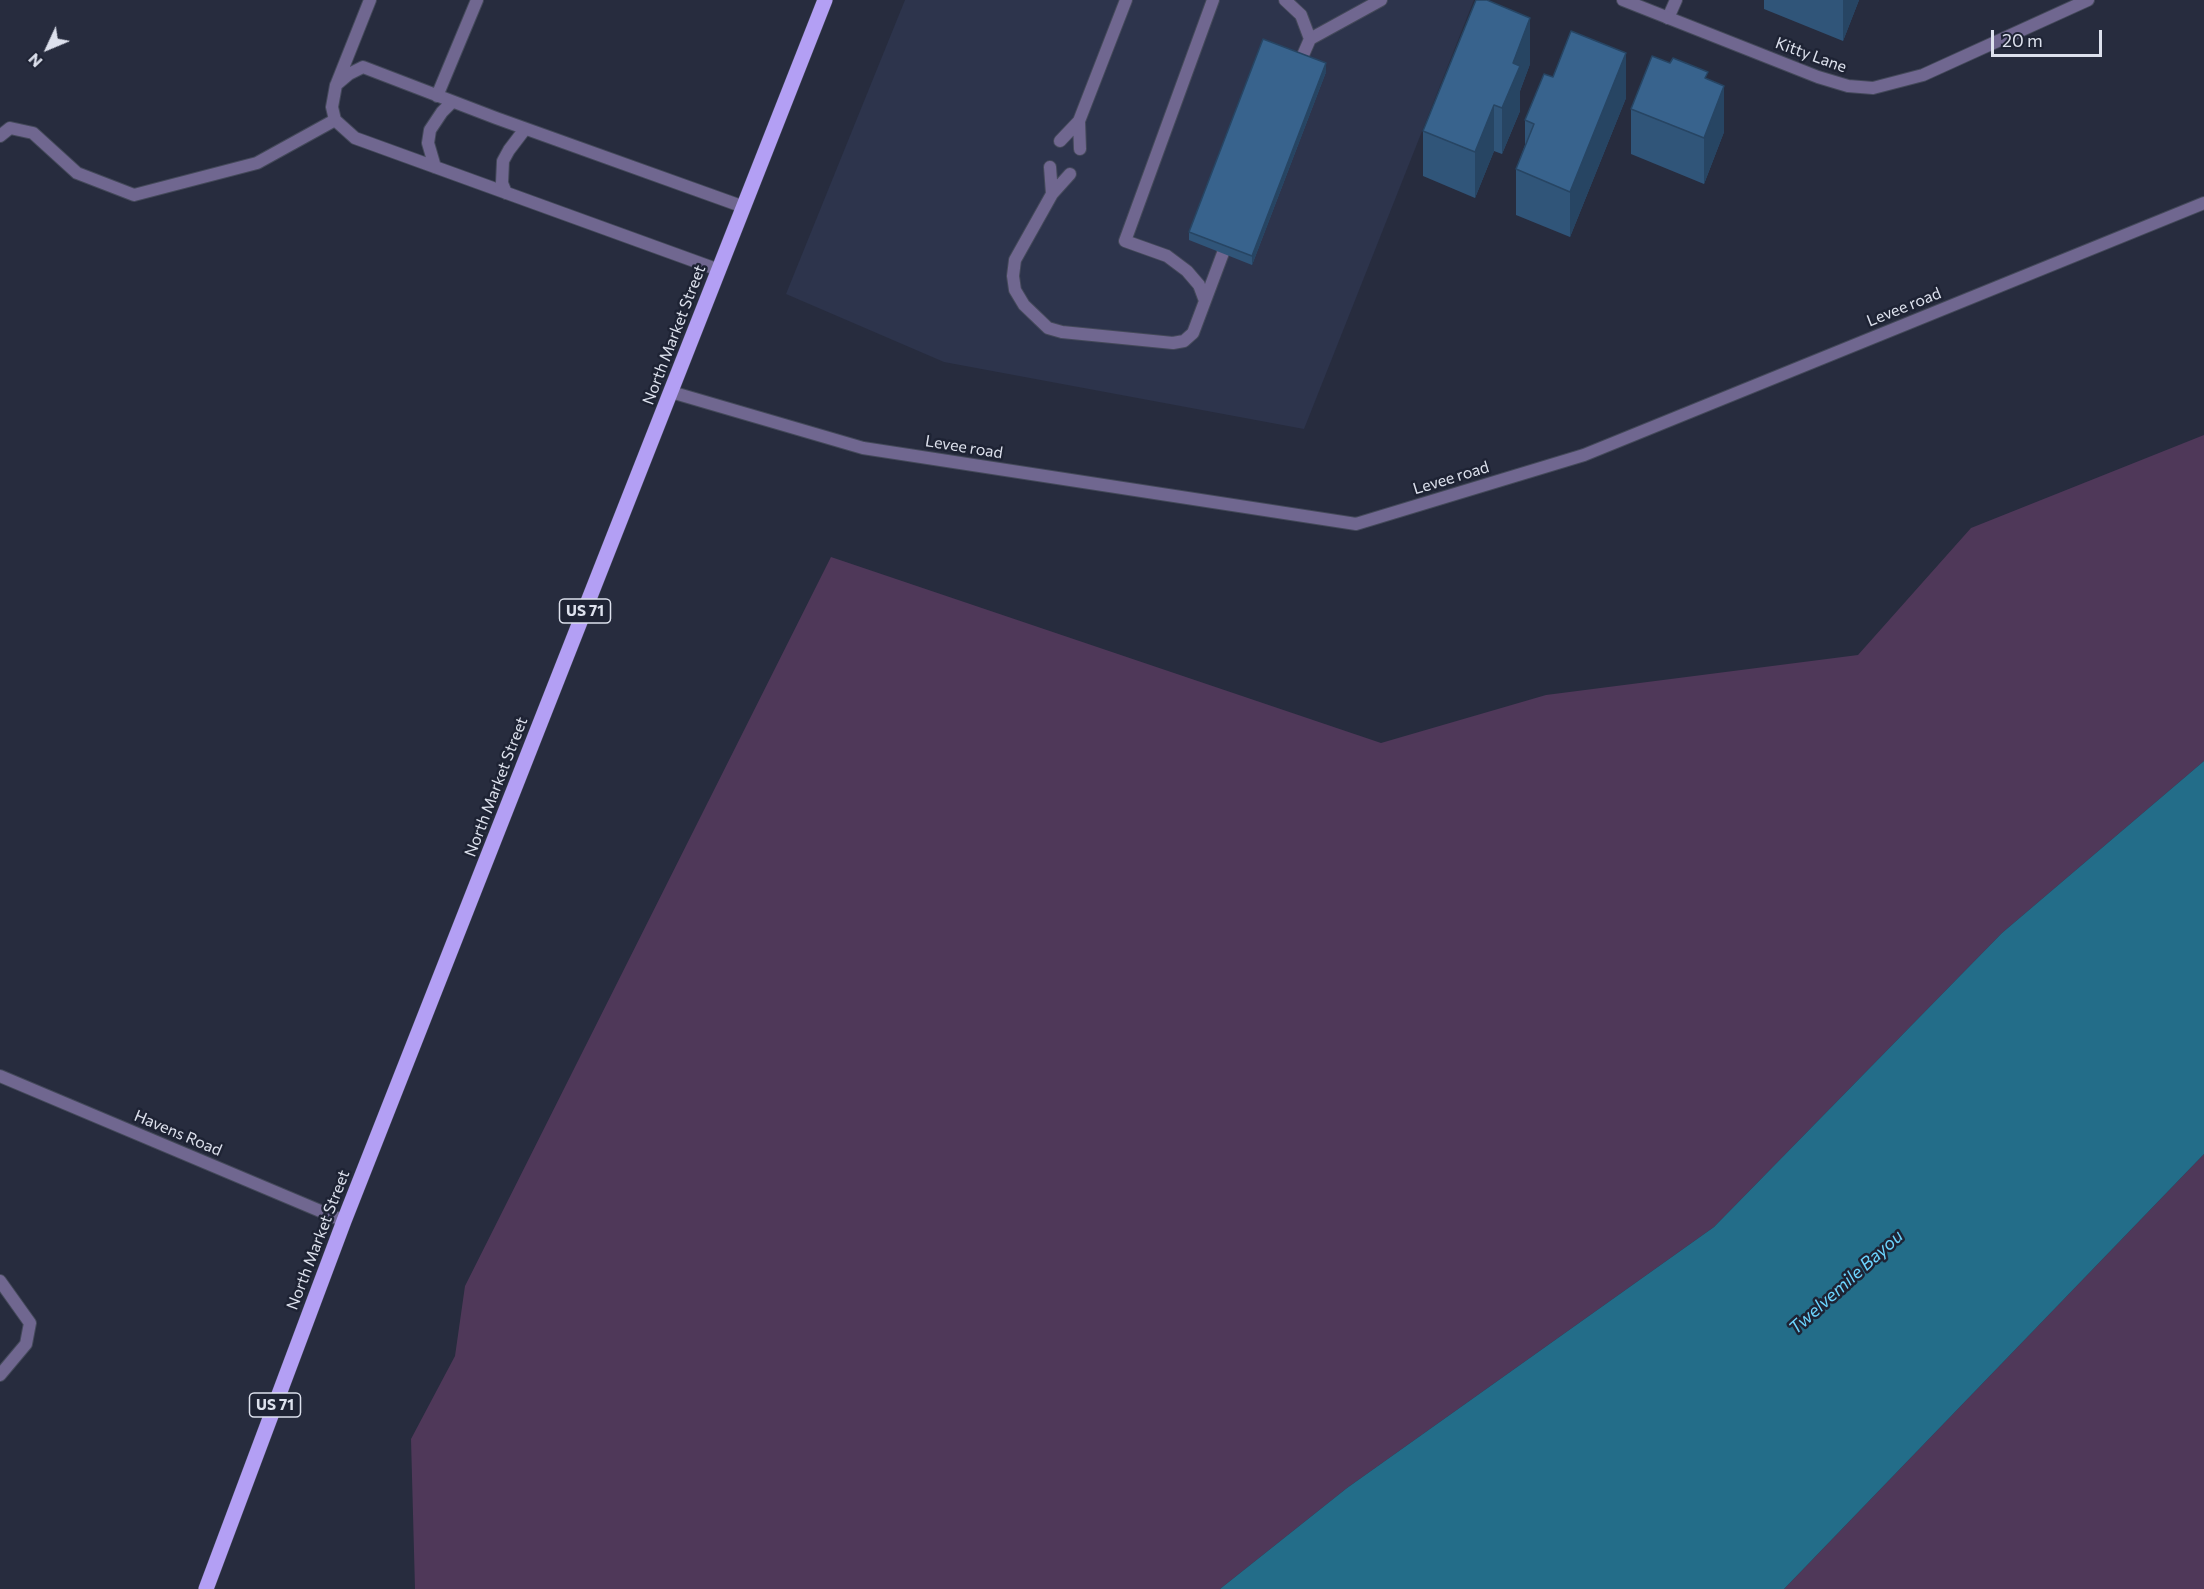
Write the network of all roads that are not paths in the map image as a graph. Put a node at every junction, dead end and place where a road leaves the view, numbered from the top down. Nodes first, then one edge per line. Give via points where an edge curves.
1 (370, 0) edge
2 (477, 0) edge
3 (825, 0) edge
4 (1126, 0) edge
5 (1213, 0) edge
6 (1285, 0) edge
7 (1381, 0) edge
8 (1623, 0) edge
9 (1676, 0) edge
10 (2088, 0) edge
11 (1668, 18) junction
12 (1310, 39) junction
13 (1300, 62) edge
14 (336, 85) junction
15 (437, 96) junction
16 (453, 102) junction
17 (335, 120) junction
18 (1079, 121) junction
19 (525, 129) junction
20 (0, 136) edge
21 (1060, 141) dead end
22 (1080, 149) dead end
23 (435, 167) junction
24 (1050, 167) dead end
25 (1070, 174) dead end
26 (506, 193) junction
27 (1052, 194) junction
28 (2204, 203) edge
29 (744, 207) junction
30 (1223, 254) edge
31 (719, 270) junction
32 (1205, 301) junction
33 (671, 392) junction
34 (0, 1076) edge
35 (344, 1221) junction
36 (0, 1281) edge
37 (0, 1375) edge
38 (206, 1589) edge

1 - 14 street
2 - 15 street
3 - 29 main road, North Market Street / US 71
4 - 18 street
5 - 32 street via 1125,241 1167,256 1199,285
6 - 12 street via 1301,15
7 - 12 street
8 - 11 street, Kitty Lane
9 - 11 street
10 - 11 street, Kitty Lane via 1923,75 1873,88 1818,77
12 - 13 street
14 - 15 street via 363,67
14 - 17 street via 332,106
15 - 16 street
16 - 19 street
16 - 23 street via 430,130 428,143
17 - 20 street via 257,163 134,195 77,173 33,133 10,128
17 - 23 street via 355,138
18 - 21 street
18 - 22 street
19 - 26 street via 503,162 502,183
19 - 29 street
23 - 26 street
24 - 27 street
25 - 27 street
26 - 31 street
27 - 32 street via 1015,260 1013,276 1015,290 1024,305 1048,328 1173,343 1184,341 1193,333
28 - 33 street, Levee road via 1584,455 1356,524 863,448
29 - 31 main road, North Market Street / US 71
30 - 32 street
31 - 33 main road, North Market Street / US 71
33 - 35 main road, North Market Street / US 71
34 - 35 street, Havens Road
35 - 38 main road, North Market Street / US 71
36 - 37 street via 30,1323 26,1344

